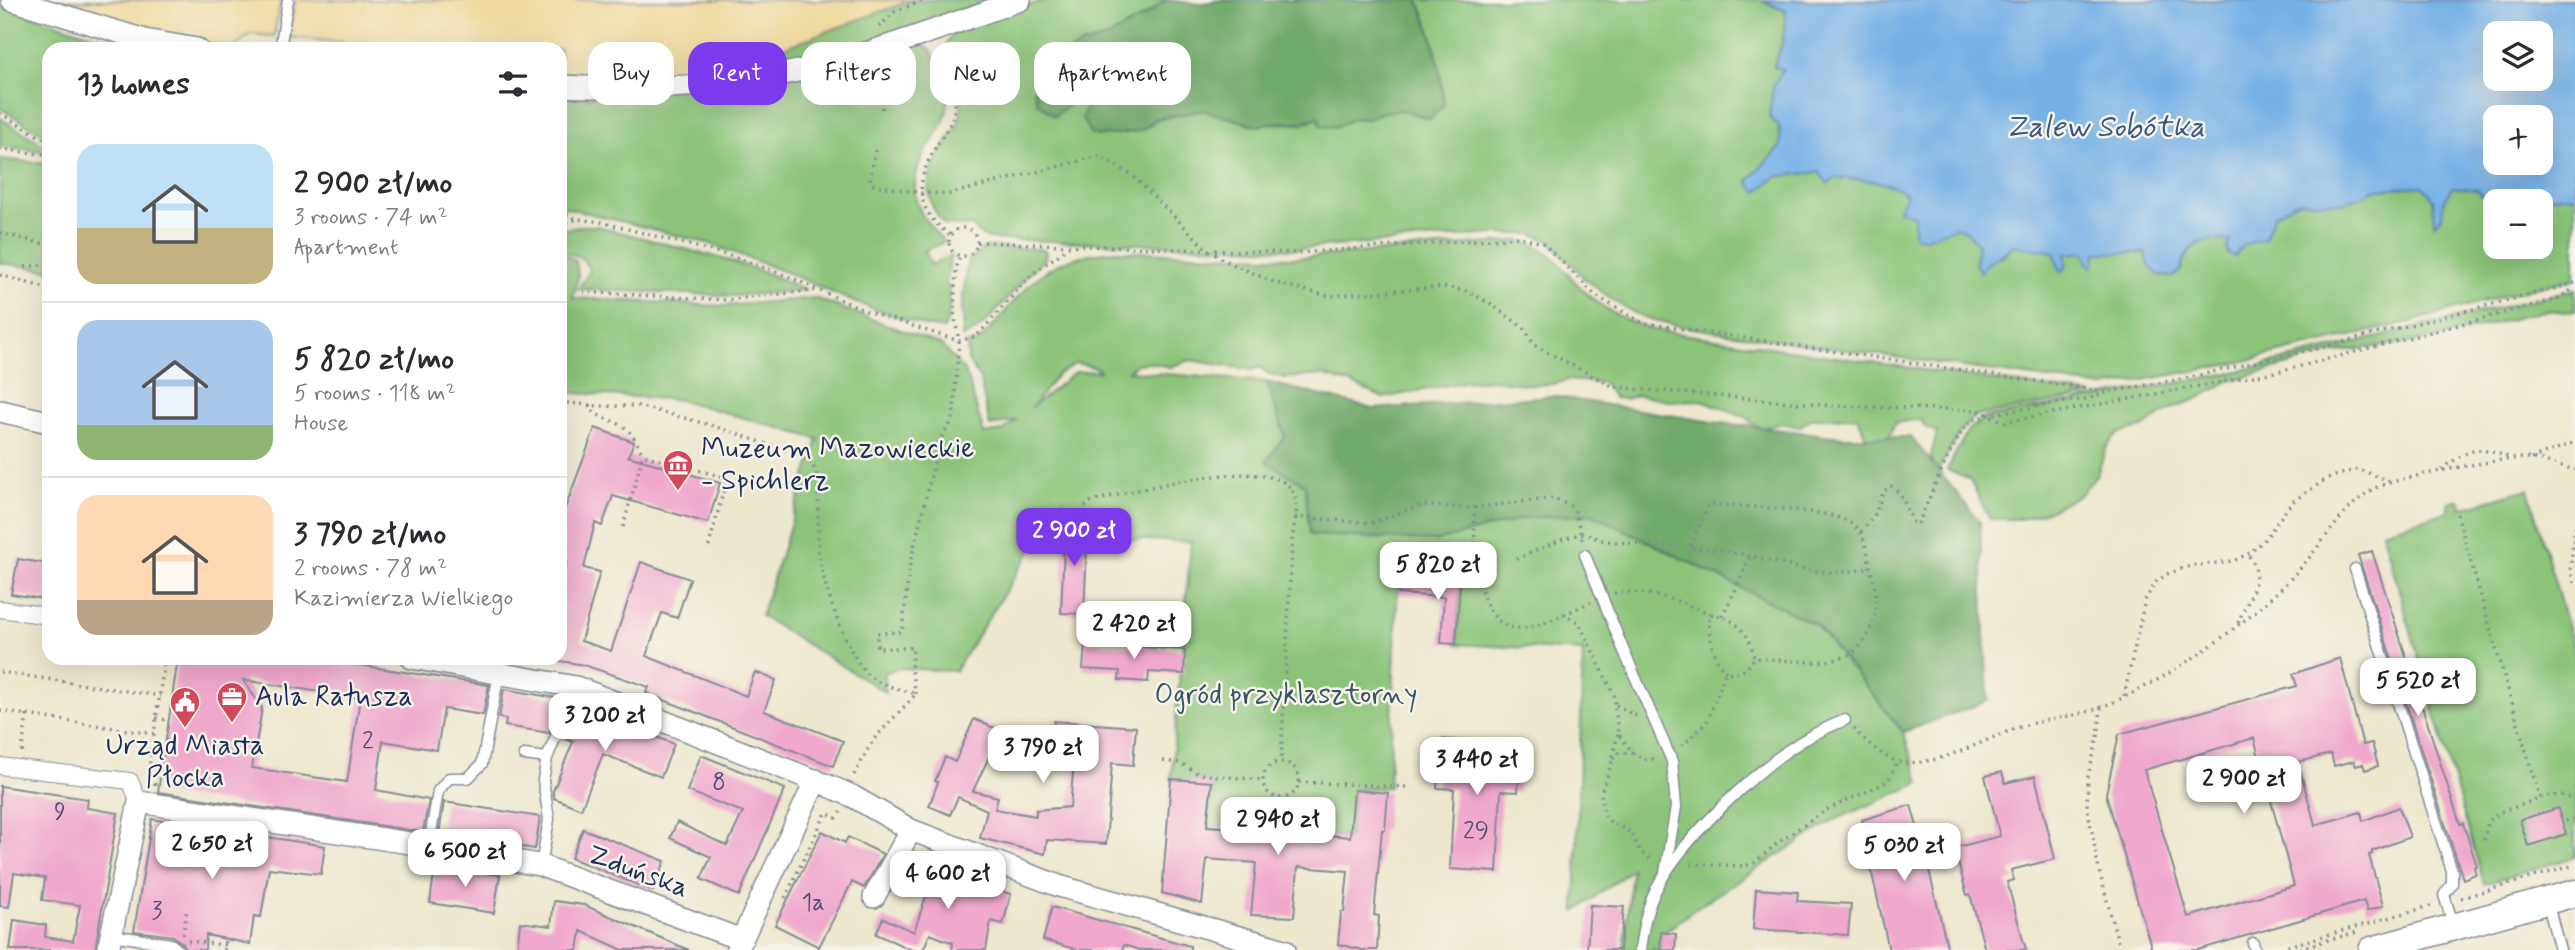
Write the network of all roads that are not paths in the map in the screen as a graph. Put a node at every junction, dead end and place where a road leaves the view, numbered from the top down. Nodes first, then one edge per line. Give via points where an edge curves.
1 (12, 0) edge
2 (288, 0) edge
3 (1020, 0) edge
4 (157, 42) edge
5 (280, 42) edge
6 (567, 86) edge
7 (0, 411) edge
8 (42, 420) edge
9 (1585, 555) road end
10 (2355, 569) dead end
11 (0, 609) edge
12 (42, 615) edge
13 (453, 665) edge
14 (499, 673) junction
15 (576, 687) junction
16 (1845, 720) road end
17 (524, 755) dead end
18 (547, 758) junction
19 (0, 766) edge
20 (816, 780) junction
21 (147, 799) junction
22 (911, 830) junction
23 (429, 846) junction
24 (541, 866) junction
25 (1668, 866) junction
26 (2575, 893) edge
27 (874, 897) dead end
28 (2547, 901) junction
29 (2449, 915) junction
30 (110, 942) edge
31 (740, 945) edge
32 (178, 950) edge
33 (1285, 950) edge
34 (1640, 950) edge
35 (2372, 950) edge
36 (2560, 950) edge

1 - 4 street
2 - 5 lane
3 - 6 street via 843,60 772,76 632,89
7 - 8 street
9 - 25 lane via 1670,753 1676,807
10 - 29 lane via 2452,871 2452,884 2444,892
11 - 12 street
13 - 14 street
14 - 15 street
14 - 23 lane via 482,764 468,778 449,778 438,791
15 - 18 lane
15 - 20 street
16 - 25 lane via 1801,742 1761,772
17 - 18 lane
18 - 24 lane via 543,780 549,819
19 - 21 street via 130,781
20 - 22 street
20 - 31 street
21 - 23 street, Zduńska
21 - 30 street
22 - 27 street
22 - 33 street via 1059,886
23 - 24 street, Zduńska
24 - 31 street, Zduńska
25 - 34 lane via 1648,906
26 - 28 street
28 - 29 street
28 - 36 lane
29 - 35 street
30 - 32 lane via 171,944

